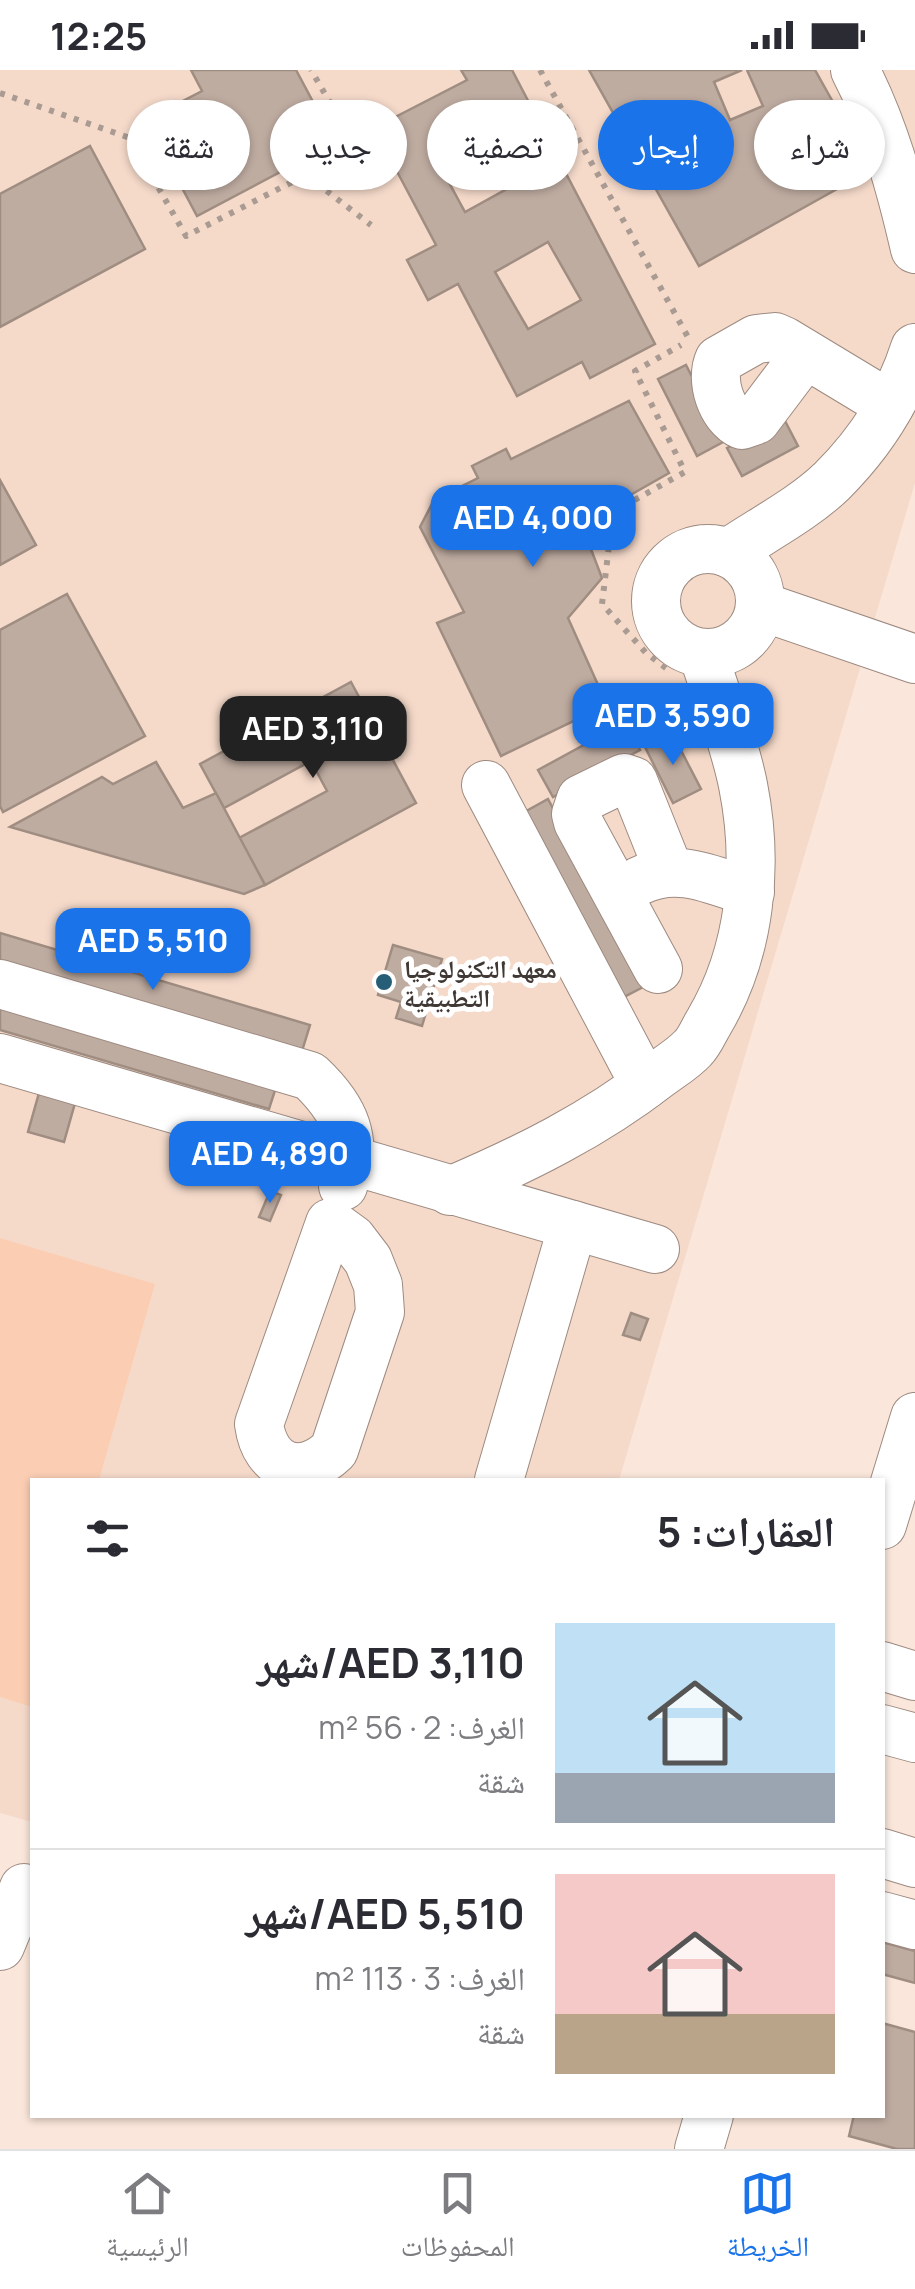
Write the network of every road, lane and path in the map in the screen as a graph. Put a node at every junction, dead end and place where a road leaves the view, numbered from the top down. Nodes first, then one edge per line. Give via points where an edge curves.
1 (312, 70) edge
2 (540, 70) edge
3 (855, 70) edge
4 (0, 93) edge
5 (329, 100) edge
6 (276, 190) edge
7 (326, 190) edge
8 (371, 225) dead end
9 (915, 250) edge
10 (706, 332) dead end
11 (690, 340) junction
12 (915, 348) edge
13 (805, 355) dead end
14 (890, 405) junction
15 (728, 553) junction
16 (760, 606) junction
17 (915, 659) edge
18 (686, 662) junction
19 (486, 785) dead end
20 (669, 871) junction
21 (750, 892) junction
22 (616, 893) junction
23 (658, 969) dead end
24 (0, 984) edge
25 (0, 1058) edge
26 (645, 1085) junction
27 (352, 1161) junction
28 (450, 1191) junction
29 (330, 1223) dead end
30 (573, 1226) junction
31 (655, 1248) dead end
32 (915, 1417) edge
33 (500, 1478) edge
34 (896, 1513) edge
35 (885, 1667) edge
36 (915, 1676) edge
37 (885, 1730) edge
38 (915, 1738) edge
39 (885, 1854) edge
40 (915, 1864) edge
41 (19, 1887) edge
42 (885, 1917) edge
43 (915, 1925) edge
44 (1, 1949) edge
45 (708, 2118) edge
46 (698, 2149) edge

1 - 5 path
2 - 11 path
3 - 9 street via 894,166
4 - 6 path via 130,138 186,236
7 - 8 path
10 - 11 path
11 - 18 path via 635,371 685,472 614,512 602,604 646,653
12 - 14 street
13 - 14 street
14 - 15 street via 830,483
15 - 16 street via 746,565
15 - 18 street via 684,554 657,588 656,610
16 - 17 street
16 - 18 street via 734,646
18 - 21 street via 742,782
19 - 26 street
20 - 21 street
20 - 22 street
20 - 22 street via 638,786 624,778 580,800 576,814
21 - 26 street via 722,1000 694,1047
22 - 23 street
24 - 27 street via 310,1076 342,1114
25 - 27 street
26 - 28 street via 516,1163
27 - 28 street
27 - 29 street
28 - 30 street
30 - 31 street
30 - 33 street
32 - 34 street
35 - 36 street
37 - 38 street
39 - 40 street
41 - 44 street
42 - 43 street
45 - 46 street

